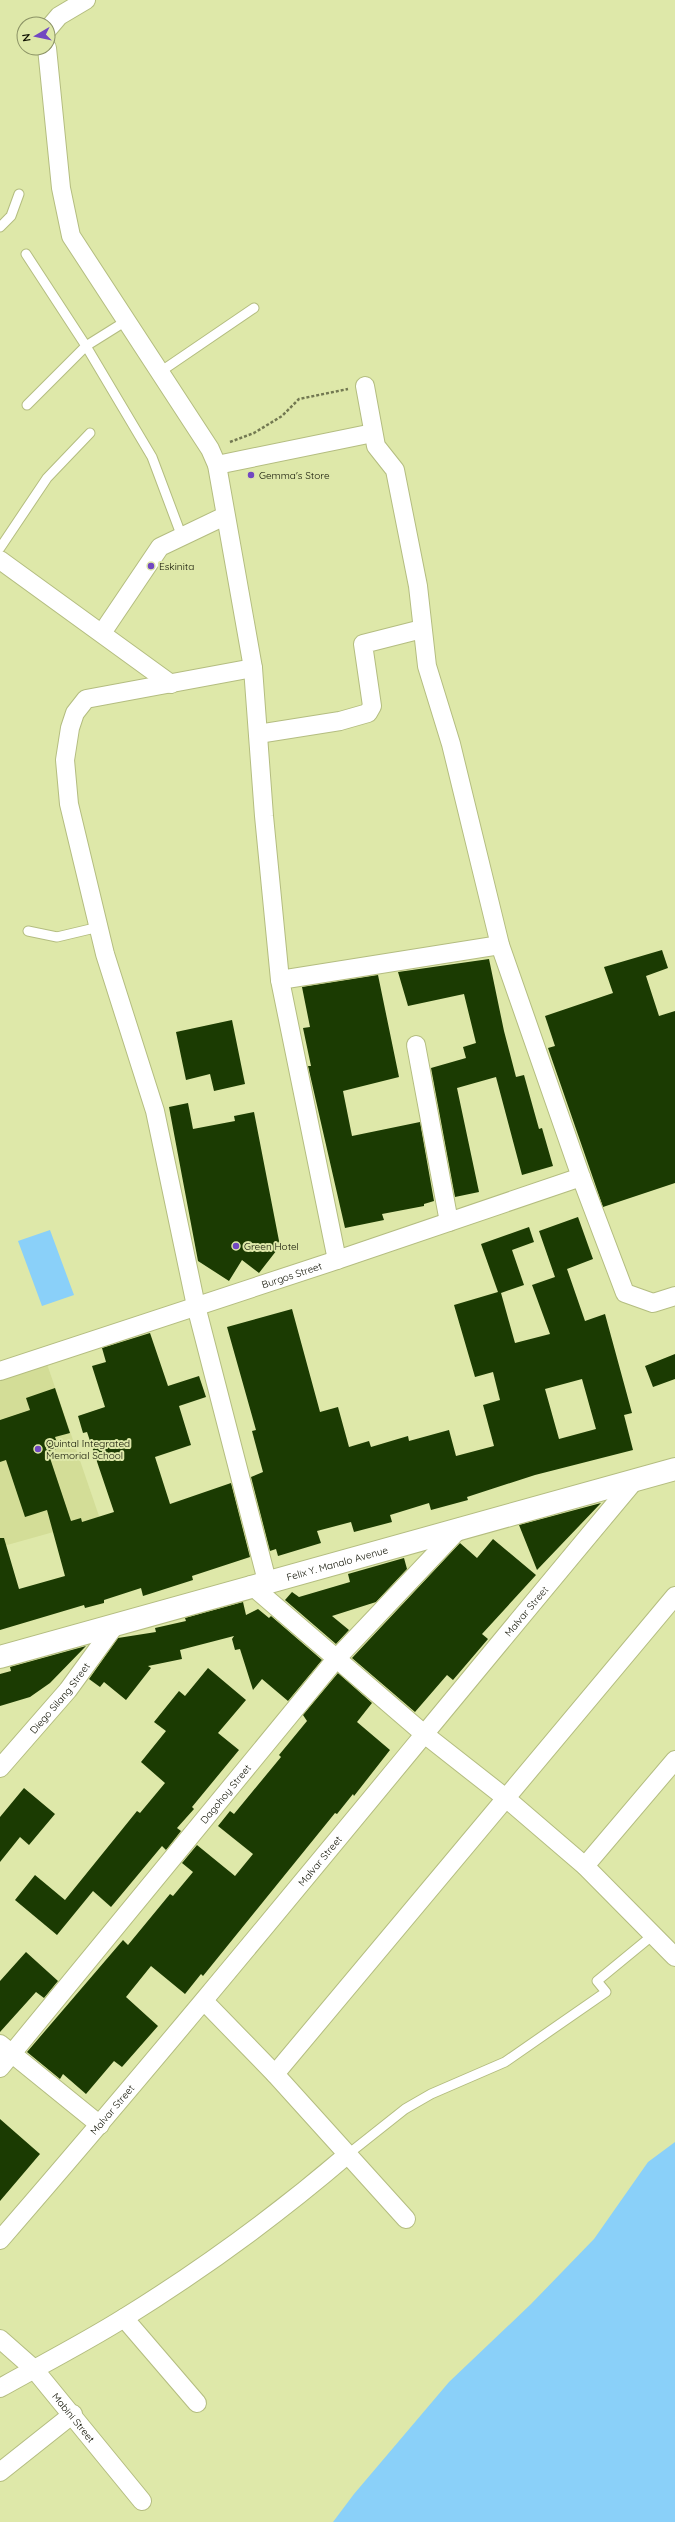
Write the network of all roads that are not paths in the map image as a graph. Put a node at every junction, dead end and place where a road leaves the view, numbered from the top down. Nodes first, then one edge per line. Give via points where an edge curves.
1 (86, 0) edge
2 (56, 19) edge
3 (48, 56) edge
4 (19, 194) dead end
5 (0, 227) edge
6 (26, 254) dead end
7 (254, 308) dead end
8 (126, 321) junction
9 (86, 346) junction
10 (160, 372) junction
11 (364, 386) road end
12 (27, 405) dead end
13 (90, 432) dead end
14 (373, 433) junction
15 (213, 457) junction
16 (225, 516) junction
17 (182, 537) junction
18 (0, 548) edge
19 (0, 560) edge
20 (422, 629) junction
21 (102, 633) junction
22 (253, 668) junction
23 (171, 684) junction
24 (258, 734) junction
25 (99, 927) junction
26 (28, 932) dead end
27 (500, 945) junction
28 (280, 980) junction
29 (416, 1045) dead end
30 (582, 1177) junction
31 (449, 1222) junction
32 (338, 1260) junction
33 (675, 1296) edge
34 (196, 1306) junction
35 (0, 1371) edge
36 (675, 1469) edge
37 (636, 1478) junction
38 (461, 1527) junction
39 (259, 1583) junction
40 (675, 1596) edge
41 (116, 1624) junction
42 (0, 1657) edge
43 (336, 1659) junction
44 (423, 1733) junction
45 (675, 1760) edge
46 (0, 1768) edge
47 (507, 1799) junction
48 (585, 1866) junction
49 (653, 1935) junction
50 (675, 1957) edge
51 (204, 2002) junction
52 (6, 2049) edge
53 (0, 2068) edge
54 (275, 2074) junction
55 (100, 2125) junction
56 (347, 2155) junction
57 (406, 2219) dead end
58 (0, 2240) edge
59 (124, 2318) junction
60 (0, 2339) edge
61 (34, 2369) junction
62 (0, 2388) edge
63 (197, 2403) dead end
64 (73, 2414) junction
65 (0, 2472) edge
66 (142, 2501) dead end

1 - 2 street
3 - 8 street via 62,188 71,236
4 - 5 lane via 11,216
6 - 9 lane
7 - 10 lane
8 - 9 lane
8 - 10 street
9 - 12 lane
9 - 17 lane via 152,457
10 - 15 street
11 - 14 street
13 - 18 lane via 47,478
14 - 15 street
14 - 20 street via 376,446 396,470 418,586
15 - 16 street
16 - 17 street
16 - 22 street
17 - 21 street via 160,547
19 - 21 street
20 - 24 street via 363,644 372,706 368,713 340,721
20 - 27 street via 427,666 452,744
21 - 23 street
22 - 23 street
22 - 24 street
23 - 25 street via 86,699 75,713 70,728 65,760 68,804
24 - 28 street
25 - 26 lane via 57,938
25 - 34 street via 105,954 155,1111
27 - 28 street
27 - 30 street
28 - 32 street
29 - 31 street
30 - 31 street, Burgos Street
30 - 33 street via 625,1293 653,1303
31 - 32 street, Burgos Street
32 - 34 street, Burgos Street
34 - 35 street, Burgos Street
34 - 39 street
36 - 37 main road, Felix Y. Manalo Avenue
37 - 38 main road, Felix Y. Manalo Avenue
37 - 44 street, Malvar Street
38 - 39 main road, Felix Y. Manalo Avenue
38 - 43 street, Dagohoy Street
39 - 41 main road, Felix Y. Manalo Avenue
39 - 43 street
40 - 47 street
41 - 42 main road, Felix Y. Manalo Avenue
41 - 46 street, Diego Silang Street via 68,1690
43 - 44 street
43 - 52 street, Dagohoy Street
44 - 47 street
44 - 51 street, Malvar Street
45 - 48 street
47 - 48 street
47 - 54 street
48 - 49 street
49 - 50 street
49 - 56 lane via 597,1981 606,1992 505,2062 431,2094 405,2109
51 - 54 street
51 - 55 street, Malvar Street
52 - 53 street, Dagohoy Street
52 - 55 street
54 - 56 street
55 - 58 street, Malvar Street
56 - 57 street
56 - 59 street via 303,2193 232,2247
59 - 61 street
59 - 63 street
60 - 61 street, Mabini Street
61 - 62 street
61 - 64 street, Mabini Street
64 - 65 street
64 - 66 street, Mabini Street

